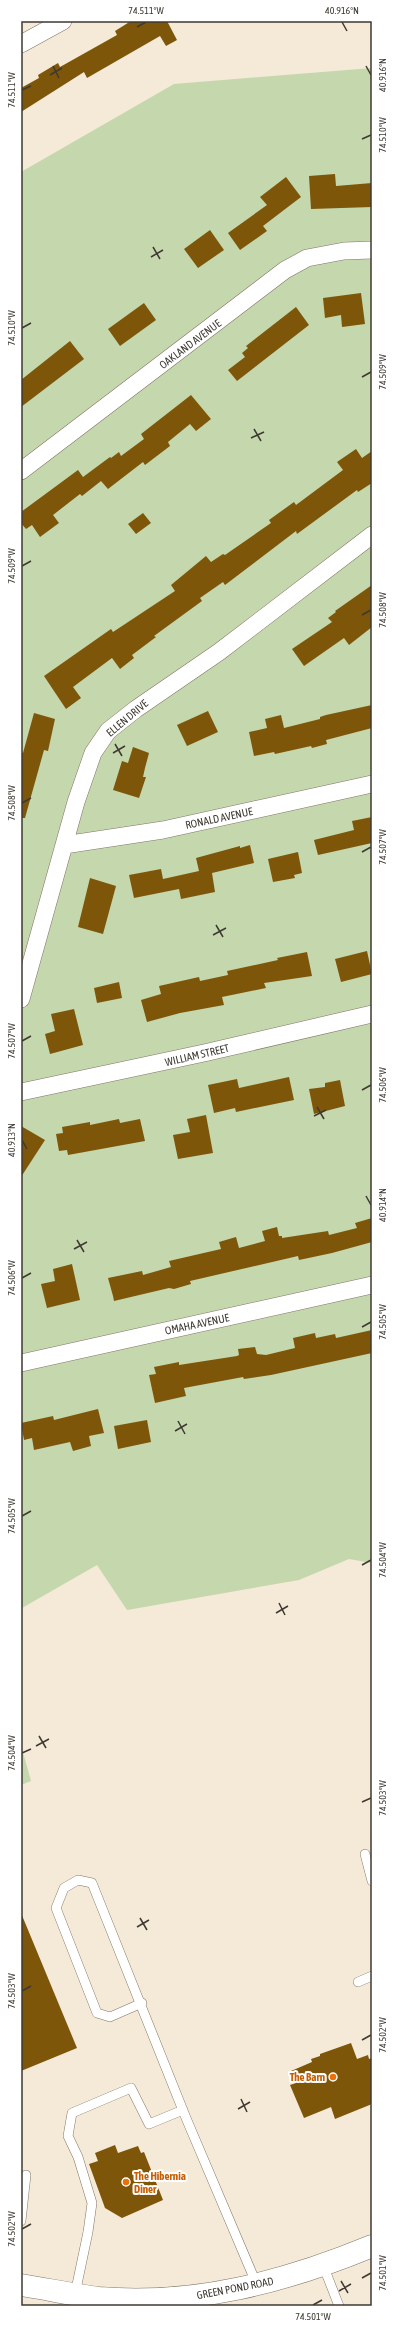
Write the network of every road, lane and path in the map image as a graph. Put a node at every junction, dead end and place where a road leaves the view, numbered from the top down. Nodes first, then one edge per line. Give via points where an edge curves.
1 (63, 21) edge
2 (21, 44) edge
3 (372, 250) edge
4 (21, 470) edge
5 (372, 535) edge
6 (372, 784) edge
7 (64, 844) junction
8 (21, 999) edge
9 (372, 1014) edge
10 (21, 1092) edge
11 (372, 1285) edge
12 (21, 1363) edge
13 (365, 1854) dead end
14 (372, 1880) edge
15 (372, 1976) edge
16 (358, 1982) dead end
17 (142, 2003) junction
18 (183, 2110) junction
19 (26, 2175) dead end
20 (21, 2220) edge
21 (372, 2246) edge
22 (323, 2265) junction
23 (257, 2284) junction
24 (21, 2285) edge
25 (75, 2294) junction
26 (339, 2306) edge

1 - 2 street
3 - 4 street, OAKLAND AVENUE via 344,251 307,258 285,270
5 - 7 street, ELLEN DRIVE via 219,652 108,731 93,753
6 - 7 street, RONALD AVENUE via 163,830
7 - 8 street, ELLEN DRIVE
9 - 10 street, WILLIAM STREET via 204,1054
11 - 12 street, OMAHA AVENUE
13 - 14 lane
15 - 16 lane
17 - 17 lane via 92,1883 78,1880 64,1888 56,1908 97,2013 110,2017
17 - 18 lane
18 - 23 lane
18 - 25 lane via 149,2124 131,2088 72,2113 68,2136 78,2157 92,2203
19 - 20 lane
21 - 22 main road, GREEN POND ROAD
22 - 23 main road, GREEN POND ROAD
22 - 26 lane
23 - 25 main road, GREEN POND ROAD via 179,2298 139,2300
24 - 25 main road, GREEN POND ROAD

